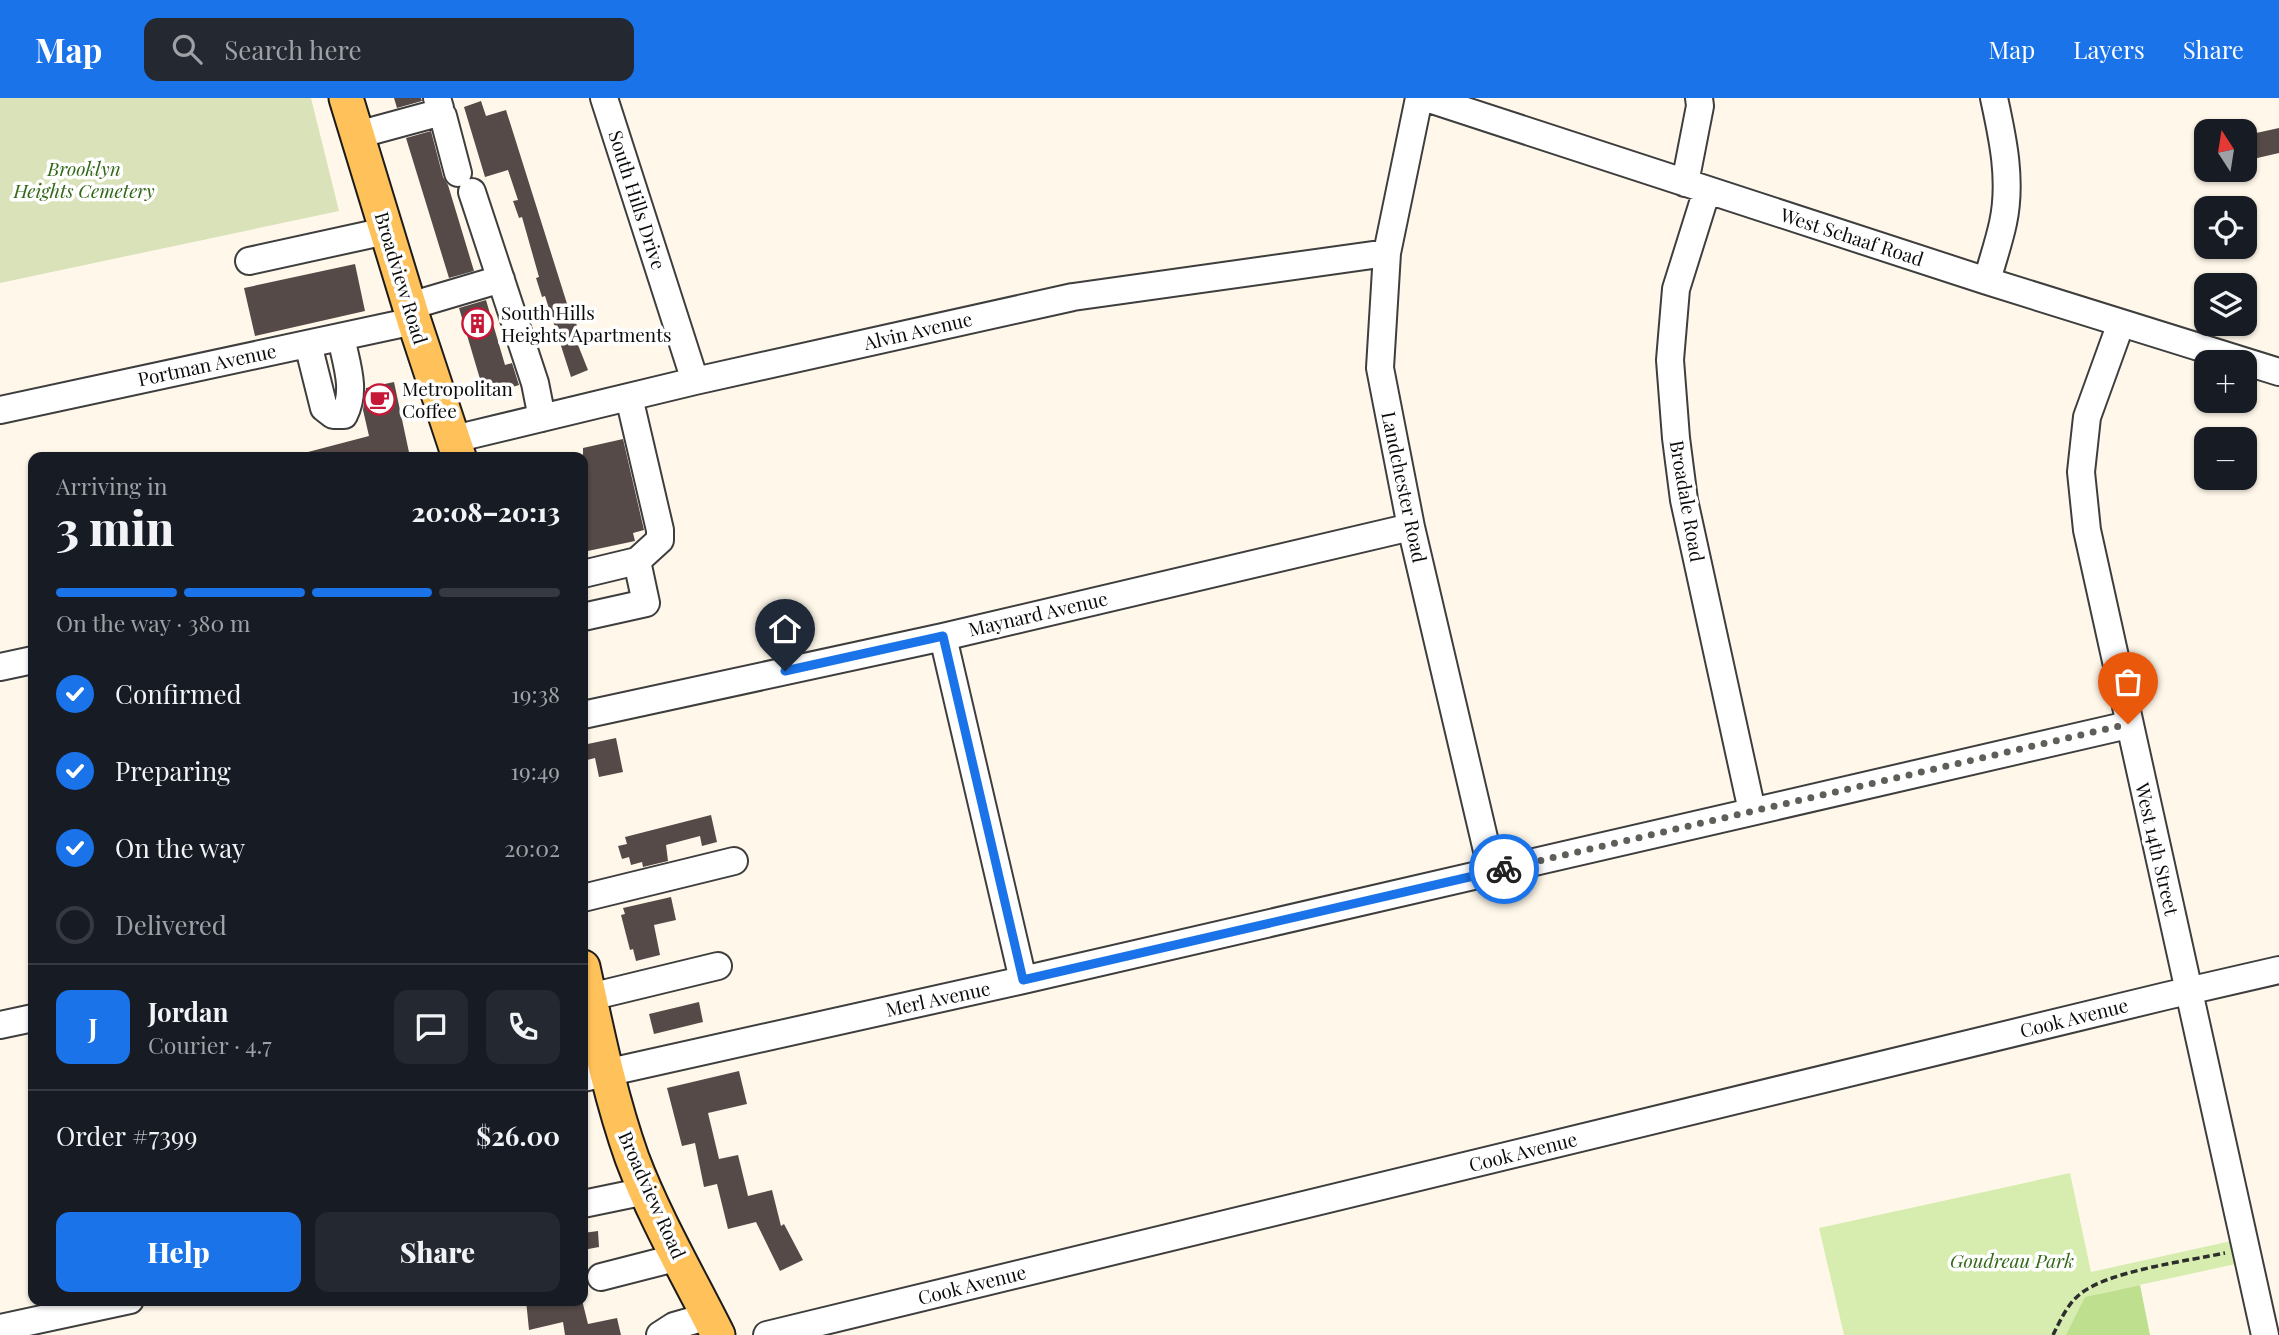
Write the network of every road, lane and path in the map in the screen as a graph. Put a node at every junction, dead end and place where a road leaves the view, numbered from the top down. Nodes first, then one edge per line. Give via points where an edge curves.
1 (346, 98) edge
2 (604, 98) edge
3 (1419, 98) edge
4 (1426, 98) edge
5 (1699, 98) edge
6 (1994, 98) edge
7 (438, 106) edge
8 (357, 135) junction
9 (1696, 186) junction
10 (386, 231) junction
11 (1387, 253) junction
12 (249, 261) dead end
13 (501, 279) junction
14 (1987, 281) junction
15 (412, 313) junction
16 (2121, 323) junction
17 (341, 337) junction
18 (308, 344) junction
19 (2279, 372) edge
20 (695, 381) junction
21 (629, 397) junction
22 (0, 410) edge
23 (542, 418) junction
24 (457, 448) edge
25 (1411, 527) junction
26 (636, 561) junction
27 (588, 573) edge
28 (588, 616) edge
29 (943, 636) junction
30 (28, 661) edge
31 (0, 667) edge
32 (588, 714) edge
33 (2129, 725) junction
34 (1752, 811) junction
35 (734, 861) dead end
36 (1492, 872) junction
37 (588, 897) edge
38 (718, 966) dead end
39 (2279, 970) edge
40 (1023, 980) junction
41 (588, 982) edge
42 (2189, 990) junction
43 (588, 1003) edge
44 (28, 1019) edge
45 (0, 1026) edge
46 (595, 1075) edge
47 (646, 1191) junction
48 (588, 1203) edge
49 (2230, 1252) dead end
50 (679, 1258) junction
51 (601, 1277) dead end
52 (102, 1306) edge
53 (714, 1326) edge
54 (0, 1328) edge
55 (660, 1335) edge
56 (767, 1335) edge
57 (2053, 1335) edge
58 (2265, 1335) edge

1 - 8 main road, Broadview Road
2 - 20 street, South Hills Drive
3 - 11 street, Landchester Road
4 - 9 street, West Schaaf Road
5 - 9 street, Broadale Road
6 - 14 street via 2003,137 2006,195
7 - 8 street
7 - 13 street
8 - 10 main road, Broadview Road
9 - 14 street, West Schaaf Road
9 - 34 street, Broadale Road via 1676,289 1670,360 1675,425 1684,500
10 - 12 street
10 - 15 main road, Broadview Road
11 - 20 street, Alvin Avenue via 1073,297
11 - 25 street, Landchester Road via 1380,368
13 - 15 street, Portman Avenue
13 - 23 street
14 - 16 street, West Schaaf Road
15 - 17 street, Portman Avenue
15 - 24 main road, Broadview Road
16 - 19 street, West Schaaf Road
16 - 33 street, West 14th Street via 2087,416 2081,472 2087,530
17 - 18 street, Portman Avenue
17 - 18 street via 352,390 344,415 333,415 324,408
18 - 22 street, Portman Avenue
20 - 21 street, Alvin Avenue
21 - 23 street, Alvin Avenue
21 - 26 street via 660,530 657,544
23 - 24 street, Alvin Avenue
25 - 29 street, Maynard Avenue
25 - 36 street, Landchester Road
26 - 27 street
26 - 28 street via 646,603
29 - 32 street, Maynard Avenue
29 - 40 street
30 - 31 street
33 - 34 street, Merl Avenue
33 - 42 street, West 14th Street
34 - 36 street, Merl Avenue
35 - 37 street
36 - 40 street, Merl Avenue
38 - 41 street
39 - 42 street, Cook Avenue
40 - 46 street, Merl Avenue
42 - 56 street, Cook Avenue
42 - 58 street, West 14th Street
43 - 46 main road, Broadview Road
44 - 45 street
46 - 47 main road, Broadview Road via 619,1118
47 - 48 street
47 - 50 main road, Broadview Road
49 - 57 path via 2091,1286 2078,1295
50 - 51 street
50 - 53 main road, Broadview Road
52 - 54 street
53 - 55 street via 674,1326

